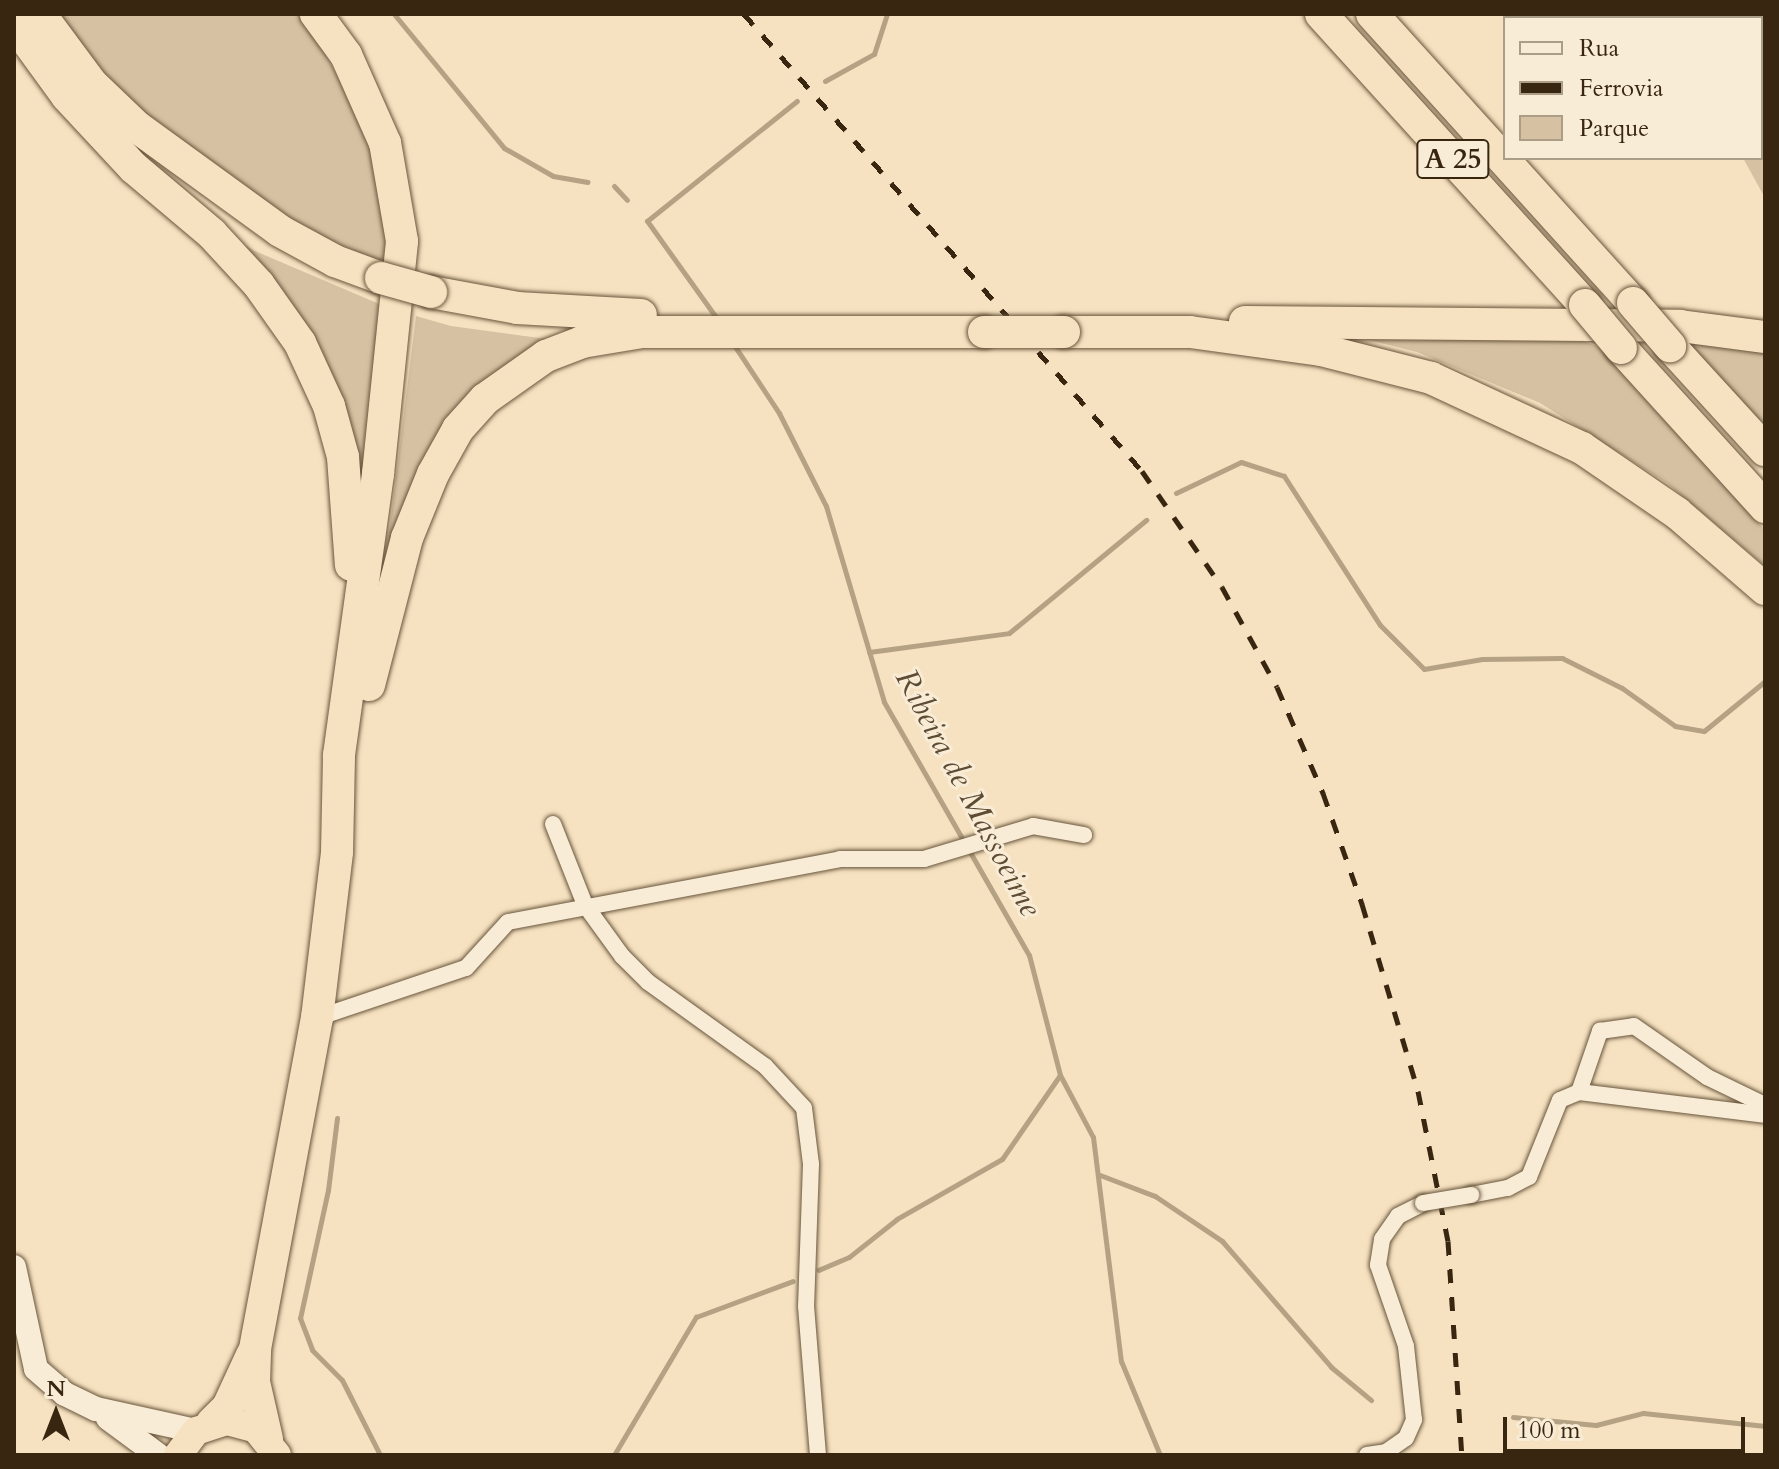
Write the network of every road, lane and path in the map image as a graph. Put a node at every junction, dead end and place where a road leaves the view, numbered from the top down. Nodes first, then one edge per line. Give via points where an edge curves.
1 (40, 14) edge
2 (316, 14) edge
3 (334, 14) edge
4 (1321, 14) edge
5 (1372, 14) edge
6 (14, 23) edge
7 (1503, 159) edge
8 (1504, 160) edge
9 (1060, 326) junction
10 (1765, 337) edge
11 (1765, 450) edge
12 (1765, 507) edge
13 (1765, 589) edge
14 (352, 640) junction
15 (369, 685) junction
16 (553, 824) dead end
17 (1084, 835) dead end
18 (337, 852) junction
19 (585, 905) junction
20 (317, 1018) junction
21 (1579, 1092) junction
22 (1765, 1105) edge
23 (1765, 1115) edge
24 (14, 1267) edge
25 (255, 1349) junction
26 (96, 1409) junction
27 (204, 1427) junction
28 (272, 1447) edge
29 (158, 1455) edge
30 (178, 1455) edge
31 (818, 1455) edge
32 (1367, 1455) edge

1 - 9 highway, bridge via 91,83 149,136 280,231 381,278 517,308 599,315
2 - 14 highway via 346,55 385,143 402,241 378,474
3 - 15 highway via 392,119 411,191 415,260
4 - 12 highway, A 25, bridge
5 - 7 highway, A 25, bridge
6 - 14 highway via 67,96 134,168 212,234 259,285 300,343 329,406 343,457
8 - 11 highway, A 25, bridge
9 - 10 highway via 1680,326
9 - 13 highway via 1190,332 1321,350 1431,378 1582,448 1677,513
9 - 15 highway, bridge via 611,335 546,356 485,399 458,429 407,538
14 - 18 highway via 339,755
15 - 18 highway via 351,803
16 - 19 street
17 - 19 street via 1033,826 924,859 840,859
18 - 20 highway
19 - 20 street via 508,922 466,968
19 - 31 street via 648,982 765,1066 804,1108 811,1164 806,1306
20 - 25 highway
21 - 22 street via 1600,1031 1634,1026 1707,1077
21 - 23 street
21 - 32 street, bridge via 1560,1100 1529,1177 1508,1188 1423,1203 1398,1216 1382,1239 1378,1265 1406,1346 1414,1420 1406,1438 1386,1452
24 - 26 main road via 36,1369 65,1394
25 - 27 highway via 236,1392
25 - 28 highway via 254,1382
26 - 27 main road
26 - 29 main road
27 - 28 highway via 242,1423
27 - 30 highway

